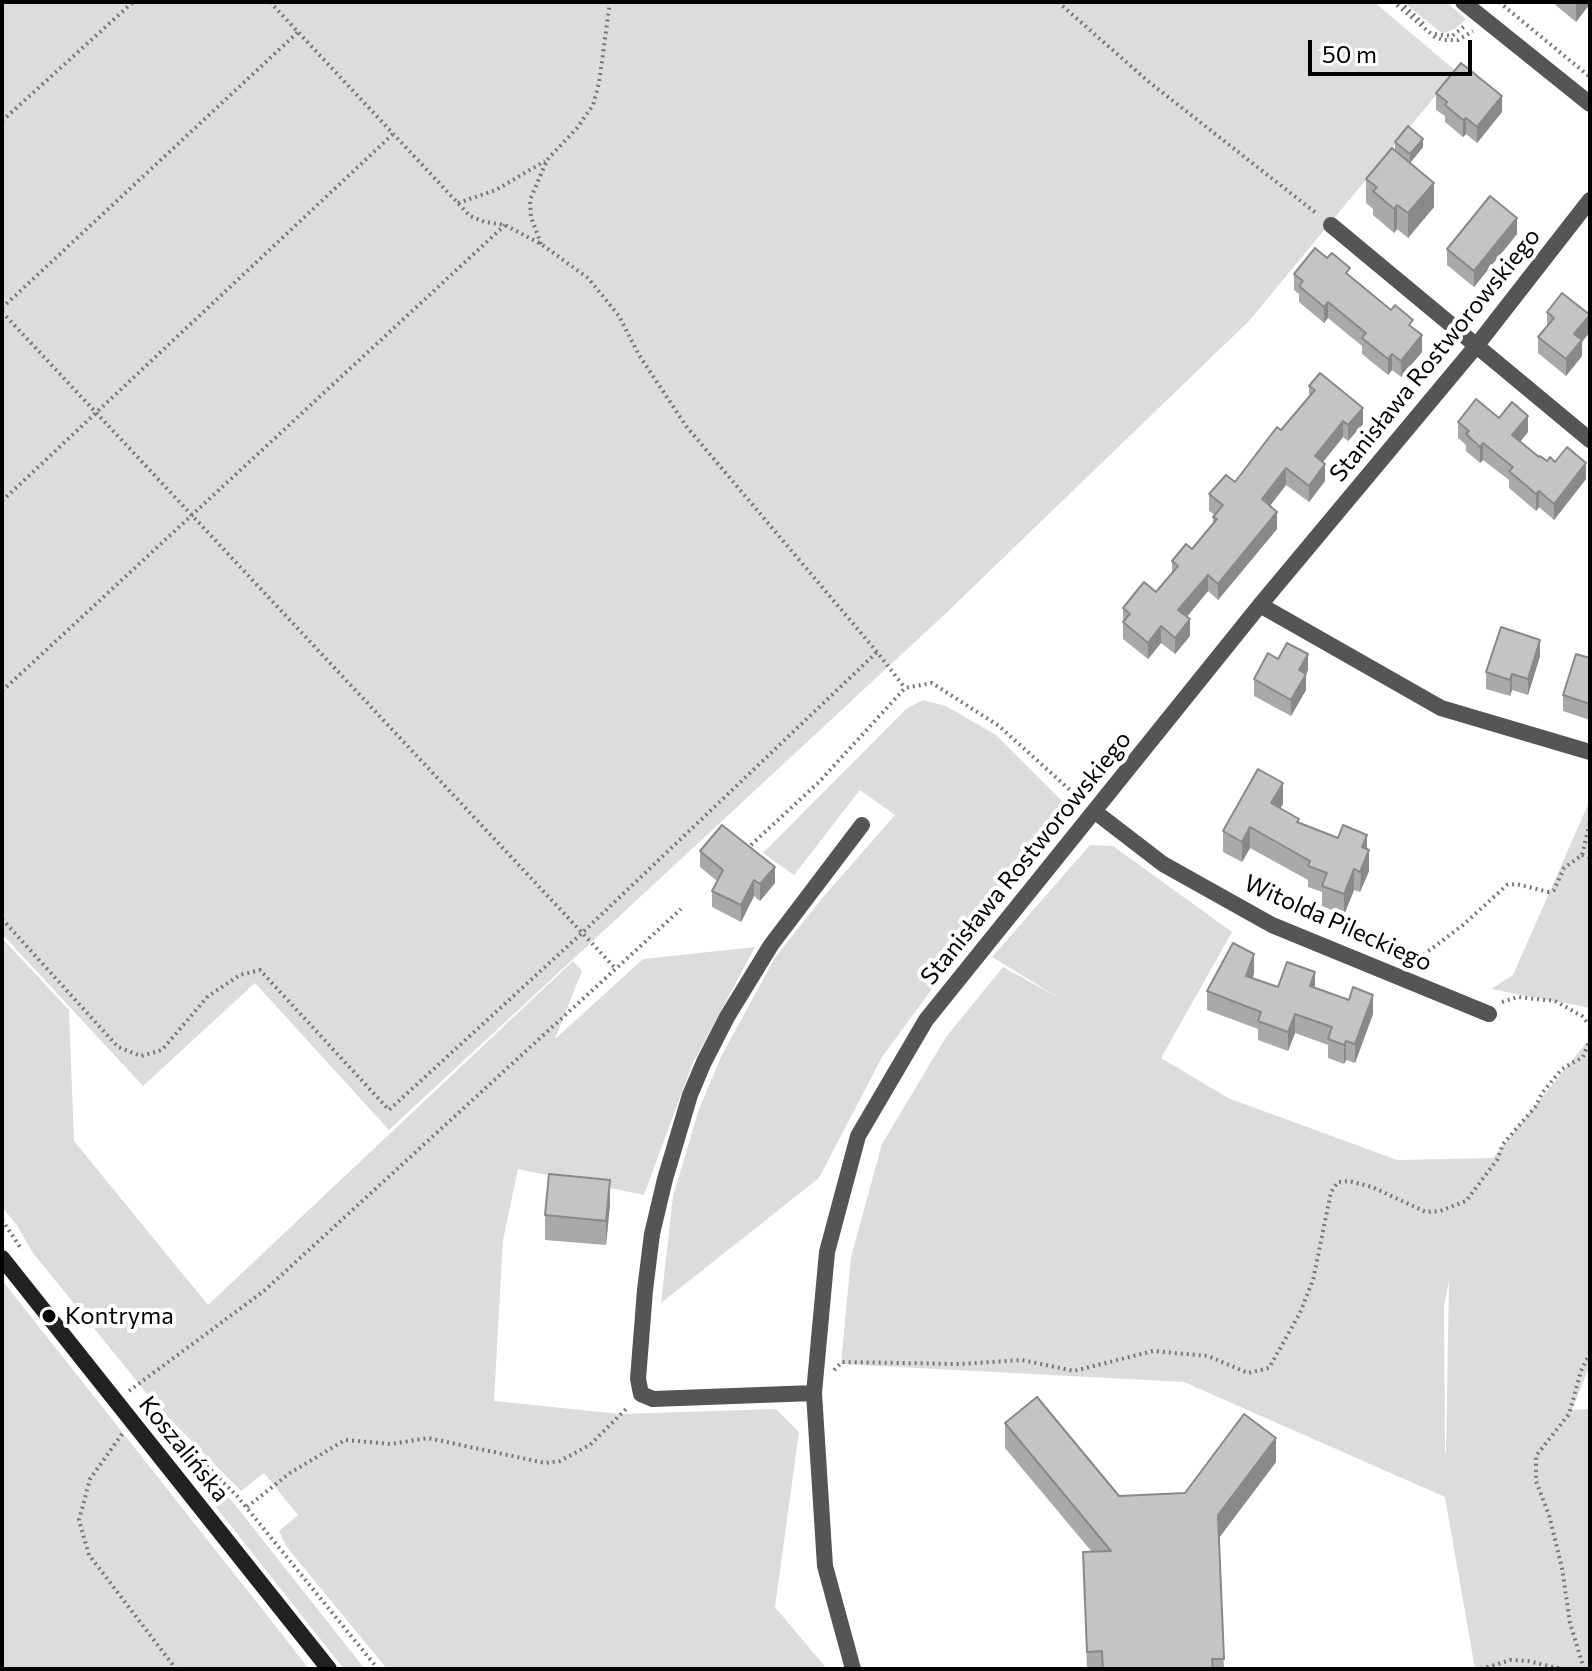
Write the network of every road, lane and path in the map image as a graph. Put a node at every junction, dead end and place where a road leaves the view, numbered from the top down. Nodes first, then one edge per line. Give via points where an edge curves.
1 (133, 2) edge
2 (270, 2) edge
3 (610, 2) edge
4 (1058, 2) edge
5 (1463, 2) edge
6 (1498, 2) edge
7 (1397, 3) edge
8 (1481, 16) junction
9 (298, 32) junction
10 (1590, 77) edge
11 (1590, 104) edge
12 (2, 121) edge
13 (393, 134) junction
14 (547, 160) junction
15 (1590, 200) edge
16 (458, 203) junction
17 (505, 225) junction
18 (1331, 225) joint
19 (541, 244) junction
20 (2, 310) edge
21 (1477, 345) junction
22 (97, 413) junction
23 (1590, 440) edge
24 (2, 501) edge
25 (193, 516) junction
26 (1260, 605) junction
27 (877, 652) junction
28 (905, 688) junction
29 (2, 691) edge
30 (1590, 752) edge
31 (1094, 811) junction
32 (1590, 822) edge
33 (862, 825) dead end
34 (751, 845) edge
35 (1582, 855) junction
36 (1590, 858) edge
37 (681, 909) dead end
38 (2, 919) edge
39 (581, 934) junction
40 (615, 968) junction
41 (1405, 981) junction
42 (1489, 1014) joint
43 (1590, 1026) edge
44 (1590, 1039) edge
45 (2, 1220) edge
46 (2, 1258) edge
47 (28, 1259) dead end
48 (1590, 1353) edge
49 (830, 1361) dead end
50 (814, 1393) junction
51 (641, 1394) junction
52 (140, 1401) dead end
53 (116, 1402) junction
54 (131, 1421) junction
55 (247, 1507) junction
56 (176, 1669) edge
57 (329, 1669) edge
58 (378, 1669) edge
59 (853, 1669) edge
60 (1481, 1669) edge
61 (1562, 1669) edge
62 (1584, 1669) edge

1 - 12 path
2 - 9 path
3 - 14 path via 593,105
4 - 18 path via 1149,82
5 - 8 street
6 - 8 path
6 - 10 path
7 - 8 path via 1443,37
7 - 8 path via 1443,40 1466,38
8 - 11 street
9 - 13 path
9 - 20 path
13 - 16 path
13 - 22 path
14 - 16 path via 496,190
14 - 19 path via 530,200
15 - 21 street, Stanisława Rostworowskiego
16 - 17 path via 470,216
17 - 19 path
17 - 25 path
18 - 21 street
19 - 27 path via 588,278 619,316 686,426
20 - 22 path
21 - 23 street
21 - 26 street, Stanisława Rostworowskiego
22 - 24 path
22 - 25 path
25 - 29 path
25 - 39 path
26 - 30 street via 1441,708
26 - 31 street, Stanisława Rostworowskiego
27 - 28 path
27 - 39 path
28 - 31 path via 932,683 999,726
28 - 34 path via 819,782
31 - 41 street, Witolda Pileckiego via 1163,864 1272,925
31 - 50 street, Stanisława Rostworowskiego via 926,1020 858,1136 827,1252
32 - 35 path
33 - 51 street via 771,945 727,1017 690,1095 652,1234 638,1379
35 - 36 path
35 - 41 path via 1564,868 1554,890 1507,885 1414,961
37 - 40 path
38 - 39 path via 118,1047 141,1056 162,1050 208,996 240,975 260,970 389,1110
39 - 40 path
40 - 53 path via 264,1291
41 - 42 street, Witolda Pileckiego
42 - 43 path via 1499,1003 1518,997 1555,1001
44 - 49 path via 1583,1057 1562,1069 1542,1093 1466,1201 1426,1212 1372,1187 1338,1182 1331,1192 1313,1280 1269,1368 1248,1373 1208,1356 1153,1351 1074,1371 1022,1360 842,1362 829,1376
45 - 47 path
46 - 53 street, Koszalińska
48 - 62 path via 1569,1414 1536,1456 1536,1481 1549,1515
50 - 51 street via 653,1399
50 - 59 street, Stanisława Rostworowskiego via 825,1566
51 - 55 path via 590,1445 560,1461 545,1463 428,1438 391,1444 345,1440
52 - 55 path
53 - 54 street, Koszalińska
54 - 56 path via 90,1479 79,1520 89,1555
54 - 57 street, Koszalińska
55 - 58 path
60 - 61 path via 1511,1660

